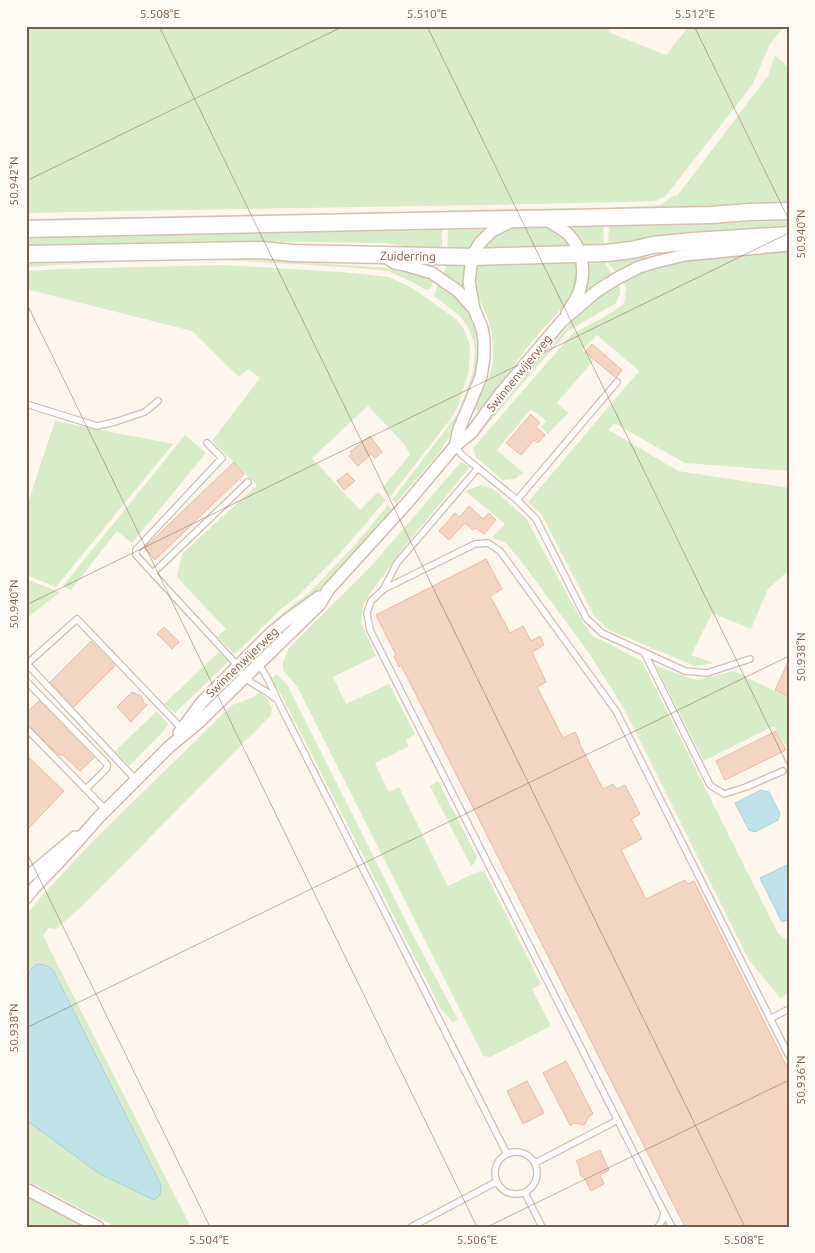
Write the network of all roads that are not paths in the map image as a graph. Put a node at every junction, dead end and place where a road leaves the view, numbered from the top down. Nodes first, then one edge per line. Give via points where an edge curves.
1 (789, 211) edge
2 (545, 219) junction
3 (516, 220) junction
4 (26, 229) edge
5 (789, 235) edge
6 (789, 245) edge
7 (26, 254) edge
8 (580, 254) junction
9 (383, 256) junction
10 (472, 257) junction
11 (474, 309) junction
12 (562, 321) junction
13 (617, 382) dead end
14 (158, 401) dead end
15 (26, 404) edge
16 (207, 443) dead end
17 (455, 446) junction
18 (478, 468) junction
19 (248, 482) dead end
20 (517, 500) junction
21 (153, 573) junction
22 (384, 589) junction
23 (328, 590) junction
24 (644, 652) junction
25 (250, 655) junction
26 (750, 660) dead end
27 (259, 664) junction
28 (237, 667) junction
29 (246, 677) junction
30 (26, 680) edge
31 (277, 699) junction
32 (26, 728) edge
33 (184, 731) junction
34 (783, 770) dead end
35 (136, 780) junction
36 (86, 789) junction
37 (103, 813) junction
38 (26, 878) edge
39 (26, 898) edge
40 (789, 1009) edge
41 (770, 1019) junction
42 (789, 1056) edge
43 (618, 1120) junction
44 (507, 1154) junction
45 (535, 1163) junction
46 (496, 1182) junction
47 (26, 1190) edge
48 (525, 1193) junction
49 (664, 1212) junction
50 (98, 1227) edge
51 (411, 1227) edge
52 (542, 1227) edge
53 (658, 1227) edge
54 (672, 1227) edge

1 - 2 main road
2 - 3 main road
2 - 8 street, Swinnenwijerweg via 567,234
3 - 4 main road
3 - 10 street, Swinnenwijerweg via 492,231
5 - 8 main road, Zuiderring via 693,240
6 - 12 street, Swinnenwijerweg via 685,255 656,262 597,290
7 - 9 main road, Zuiderring via 262,250
8 - 10 main road, Zuiderring
8 - 12 street, Swinnenwijerweg via 583,268 580,291
9 - 10 main road, Zuiderring
9 - 11 street, Swinnenwijerweg via 395,263 432,273 458,291
10 - 11 street, Swinnenwijerweg via 469,282
11 - 17 street, Swinnenwijerweg via 482,328 484,357 481,377 458,429
12 - 17 street, Swinnenwijerweg via 472,432
13 - 20 lane
14 - 15 lane via 145,412 97,426
16 - 21 lane via 222,458 136,550 136,555
17 - 18 lane
17 - 23 street, Swinnenwijerweg
18 - 20 lane
18 - 22 lane via 397,563
19 - 21 lane
20 - 24 lane via 536,519 586,618 602,633
21 - 28 lane
22 - 41 lane via 475,544 488,543 500,550 616,711
22 - 43 lane via 372,600 367,614 370,630
23 - 25 street, Swinnenwijerweg via 287,620
23 - 27 street, Swinnenwijerweg via 320,604
24 - 26 lane via 685,671 707,673
24 - 34 lane via 710,786 724,794
25 - 27 lane
25 - 28 street, Swinnenwijerweg
27 - 29 street, Swinnenwijerweg
27 - 31 lane
28 - 29 lane
28 - 33 street, Swinnenwijerweg via 202,702
29 - 31 lane
29 - 33 street, Swinnenwijerweg via 198,723
30 - 36 lane via 107,764 107,768
31 - 44 lane
32 - 36 lane
33 - 35 street, Swinnenwijerweg
33 - 35 lane via 77,619 27,664
35 - 37 street, Swinnenwijerweg
36 - 37 lane
37 - 38 street, Swinnenwijerweg
37 - 39 street, Swinnenwijerweg
40 - 41 lane
41 - 42 lane
43 - 45 lane
43 - 49 lane
44 - 45 lane via 523,1153
44 - 46 lane via 496,1166
45 - 48 lane via 536,1180
46 - 48 lane via 508,1194
46 - 51 lane
47 - 50 street
48 - 52 lane
49 - 53 lane
49 - 54 lane

